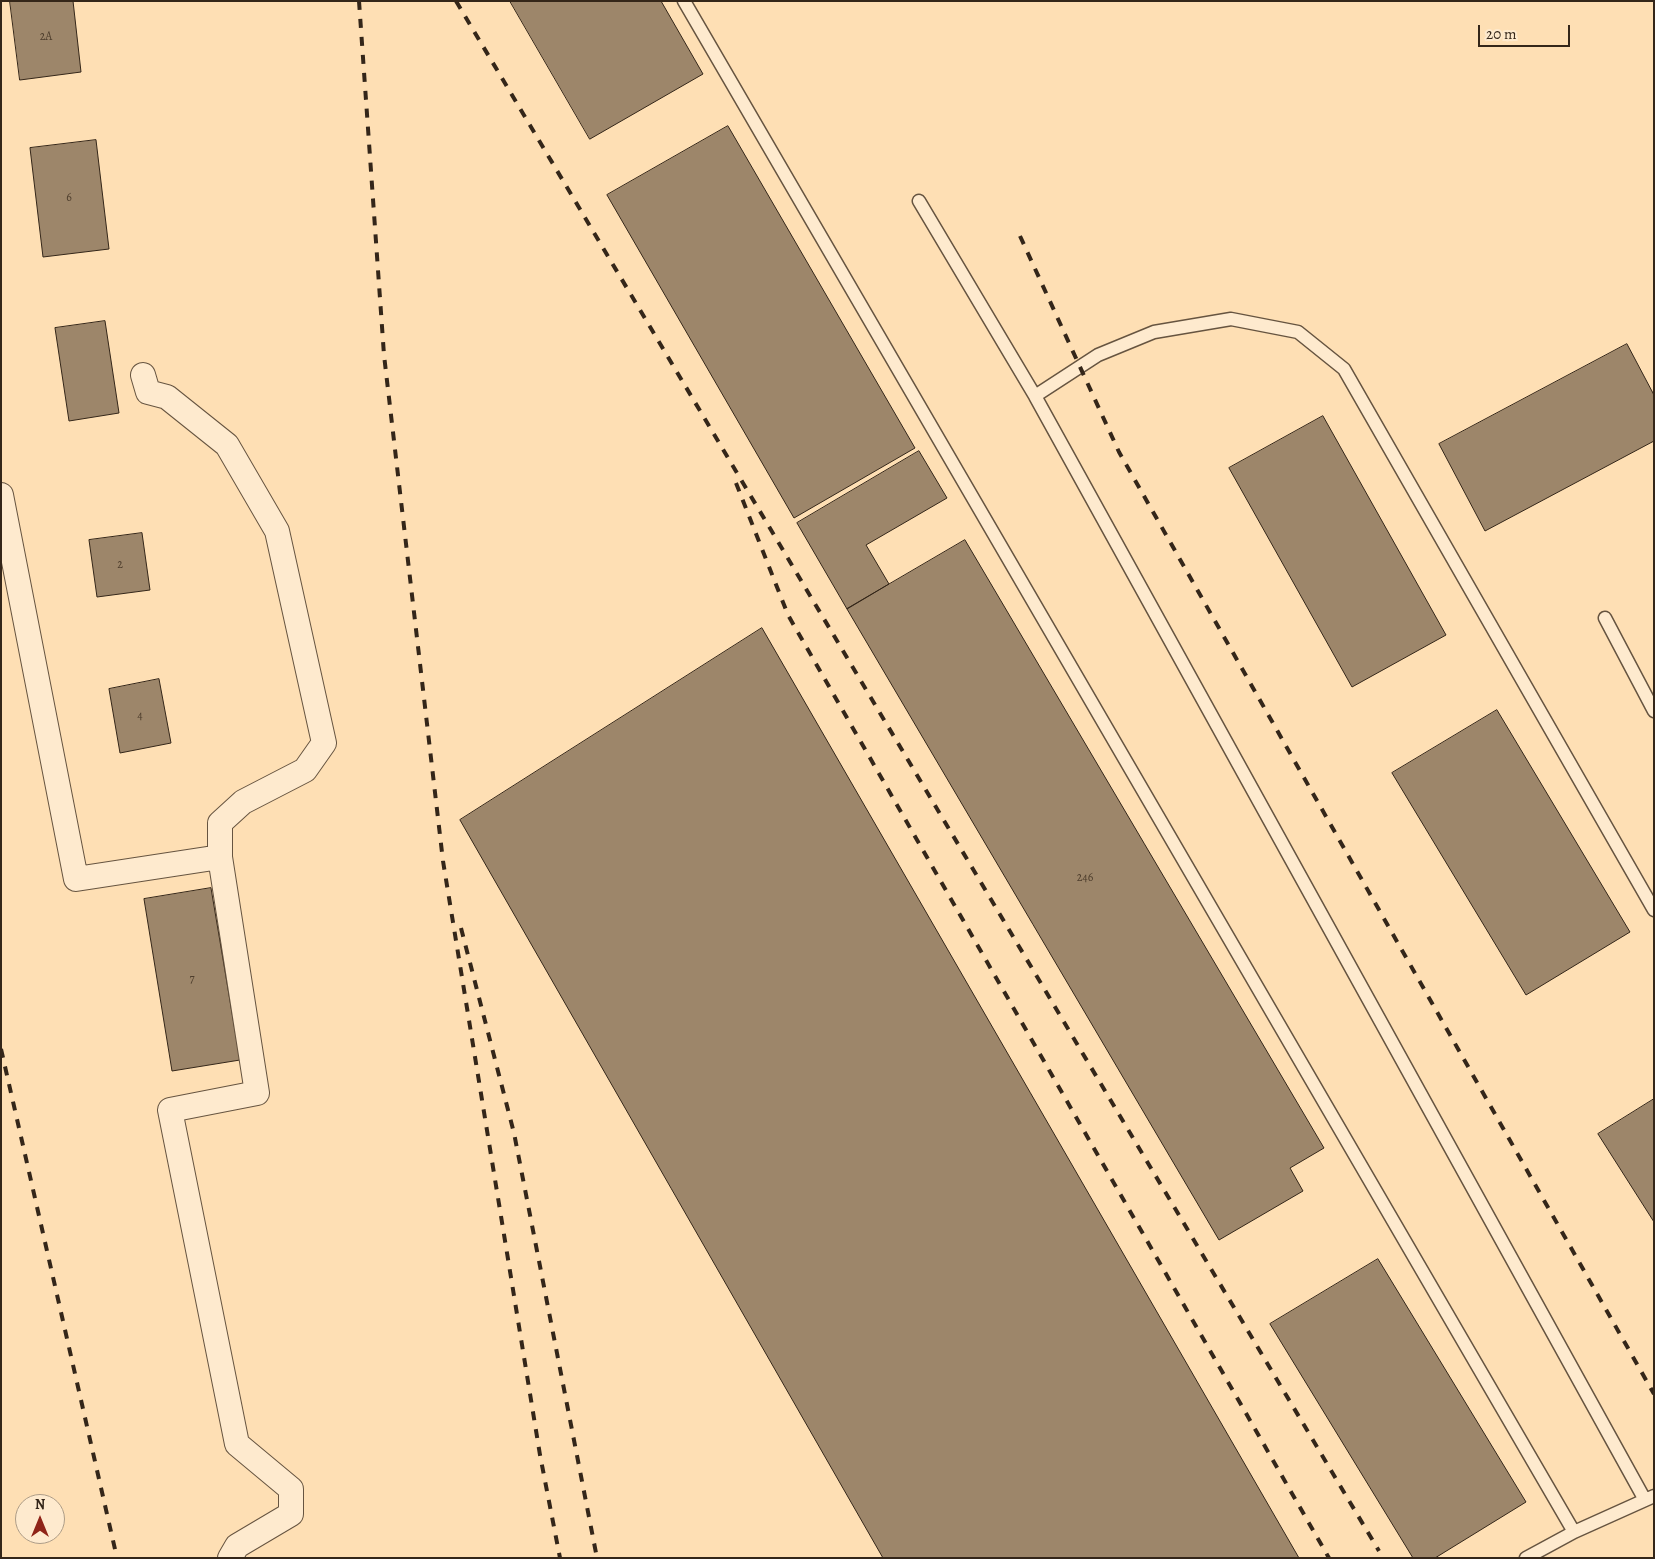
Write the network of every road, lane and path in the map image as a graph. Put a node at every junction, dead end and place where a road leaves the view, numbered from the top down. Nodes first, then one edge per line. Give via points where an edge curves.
1 (684, 1) edge
2 (919, 201) dead end
3 (143, 375) dead end
4 (1035, 396) junction
5 (1, 495) edge
6 (1605, 618) dead end
7 (1654, 711) edge
8 (220, 857) junction
9 (1654, 910) edge
10 (1649, 1498) edge
11 (1574, 1532) junction
12 (230, 1558) edge
13 (1526, 1558) edge

1 - 11 lane
2 - 4 lane
3 - 8 street via 148,392 167,397 227,445 277,531 324,743 305,770 243,802 220,823
4 - 9 lane via 1098,355 1154,332 1231,319 1298,332 1344,369
4 - 10 lane
5 - 8 street via 76,879
6 - 7 lane
8 - 12 street via 258,1093 170,1110 237,1444 291,1489 291,1514 237,1546
10 - 11 lane
11 - 13 lane

